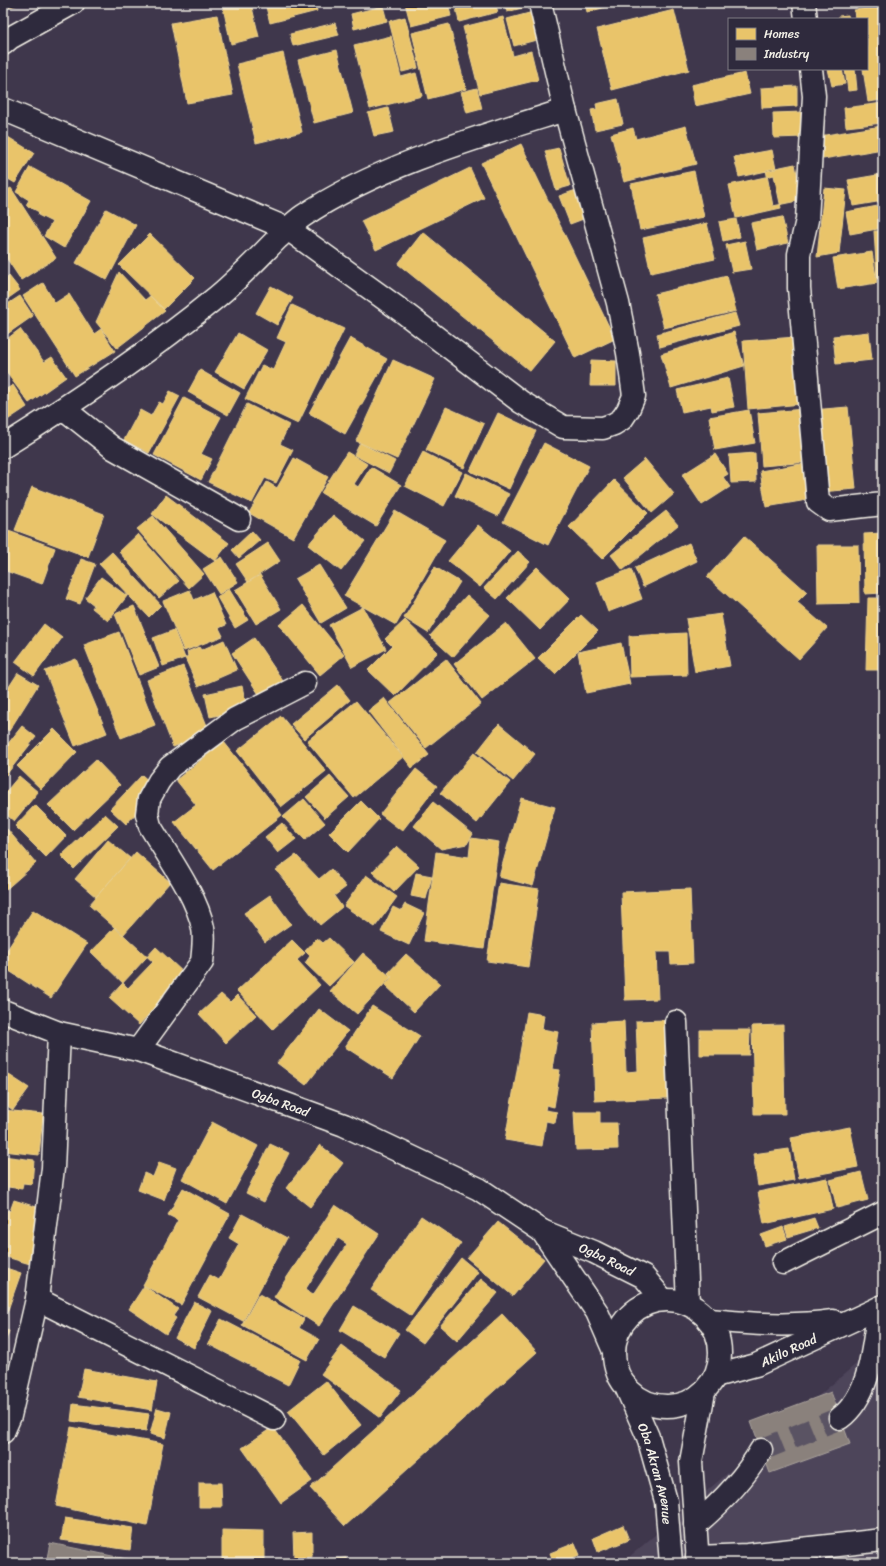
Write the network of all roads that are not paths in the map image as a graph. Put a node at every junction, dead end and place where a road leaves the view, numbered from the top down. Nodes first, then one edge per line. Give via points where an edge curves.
1 (73, 3) edge
2 (540, 3) edge
3 (804, 3) edge
4 (806, 18) edge
5 (3, 44) edge
6 (811, 70) edge
7 (3, 108) edge
8 (565, 110) junction
9 (288, 229) junction
10 (64, 409) junction
11 (3, 447) edge
12 (883, 504) edge
13 (239, 519) dead end
14 (305, 683) dead end
15 (3, 1011) edge
16 (676, 1022) dead end
17 (59, 1033) junction
18 (138, 1050) junction
19 (881, 1219) edge
20 (542, 1231) junction
21 (783, 1263) dead end
22 (37, 1299) junction
23 (663, 1300) junction
24 (688, 1304) junction
25 (881, 1307) edge
26 (858, 1317) junction
27 (709, 1320) junction
28 (614, 1351) junction
29 (710, 1384) junction
30 (626, 1388) junction
31 (840, 1418) tunnel mouth
32 (274, 1419) dead end
33 (3, 1432) edge
34 (761, 1450) tunnel mouth
35 (695, 1525) junction
36 (883, 1540) edge
37 (698, 1560) edge
38 (671, 1563) edge

1 - 5 street
2 - 8 street
3 - 4 street
6 - 12 street via 814,96 807,220 800,254 800,288 818,502 829,510
7 - 9 street
8 - 9 street via 477,138 344,190 301,217
8 - 9 street via 618,303 628,353 634,396 625,414 614,424 603,428 562,427 528,406
9 - 10 street via 215,299
10 - 11 street
10 - 13 street via 113,448
14 - 18 street via 235,719 176,762 159,781 149,799 147,814 150,826 194,902 203,928 204,944 202,962
15 - 17 street, Ogba Road
16 - 24 street
17 - 18 street, Ogba Road
17 - 22 street via 53,1168
18 - 20 street, Ogba Road via 344,1126 479,1189
19 - 21 street
20 - 23 street, Ogba Road via 594,1252 644,1277
20 - 28 street, Ogba Road via 598,1312
22 - 32 street
22 - 33 street via 10,1416
23 - 24 street
23 - 28 street via 634,1311 623,1322 616,1336
24 - 27 street
25 - 26 street, Akilo Road
25 - 31 street via 865,1380 850,1410
26 - 27 street, Akilo Road via 805,1325
26 - 29 street, Akilo Road
27 - 29 street via 717,1333 720,1348 720,1362
28 - 30 street via 619,1377
29 - 30 street via 686,1403 664,1406 644,1401
29 - 35 street via 691,1462
30 - 38 street, Oba Akran Avenue via 648,1436 661,1481 666,1501
34 - 35 street via 734,1489
35 - 37 street
36 - 37 street

